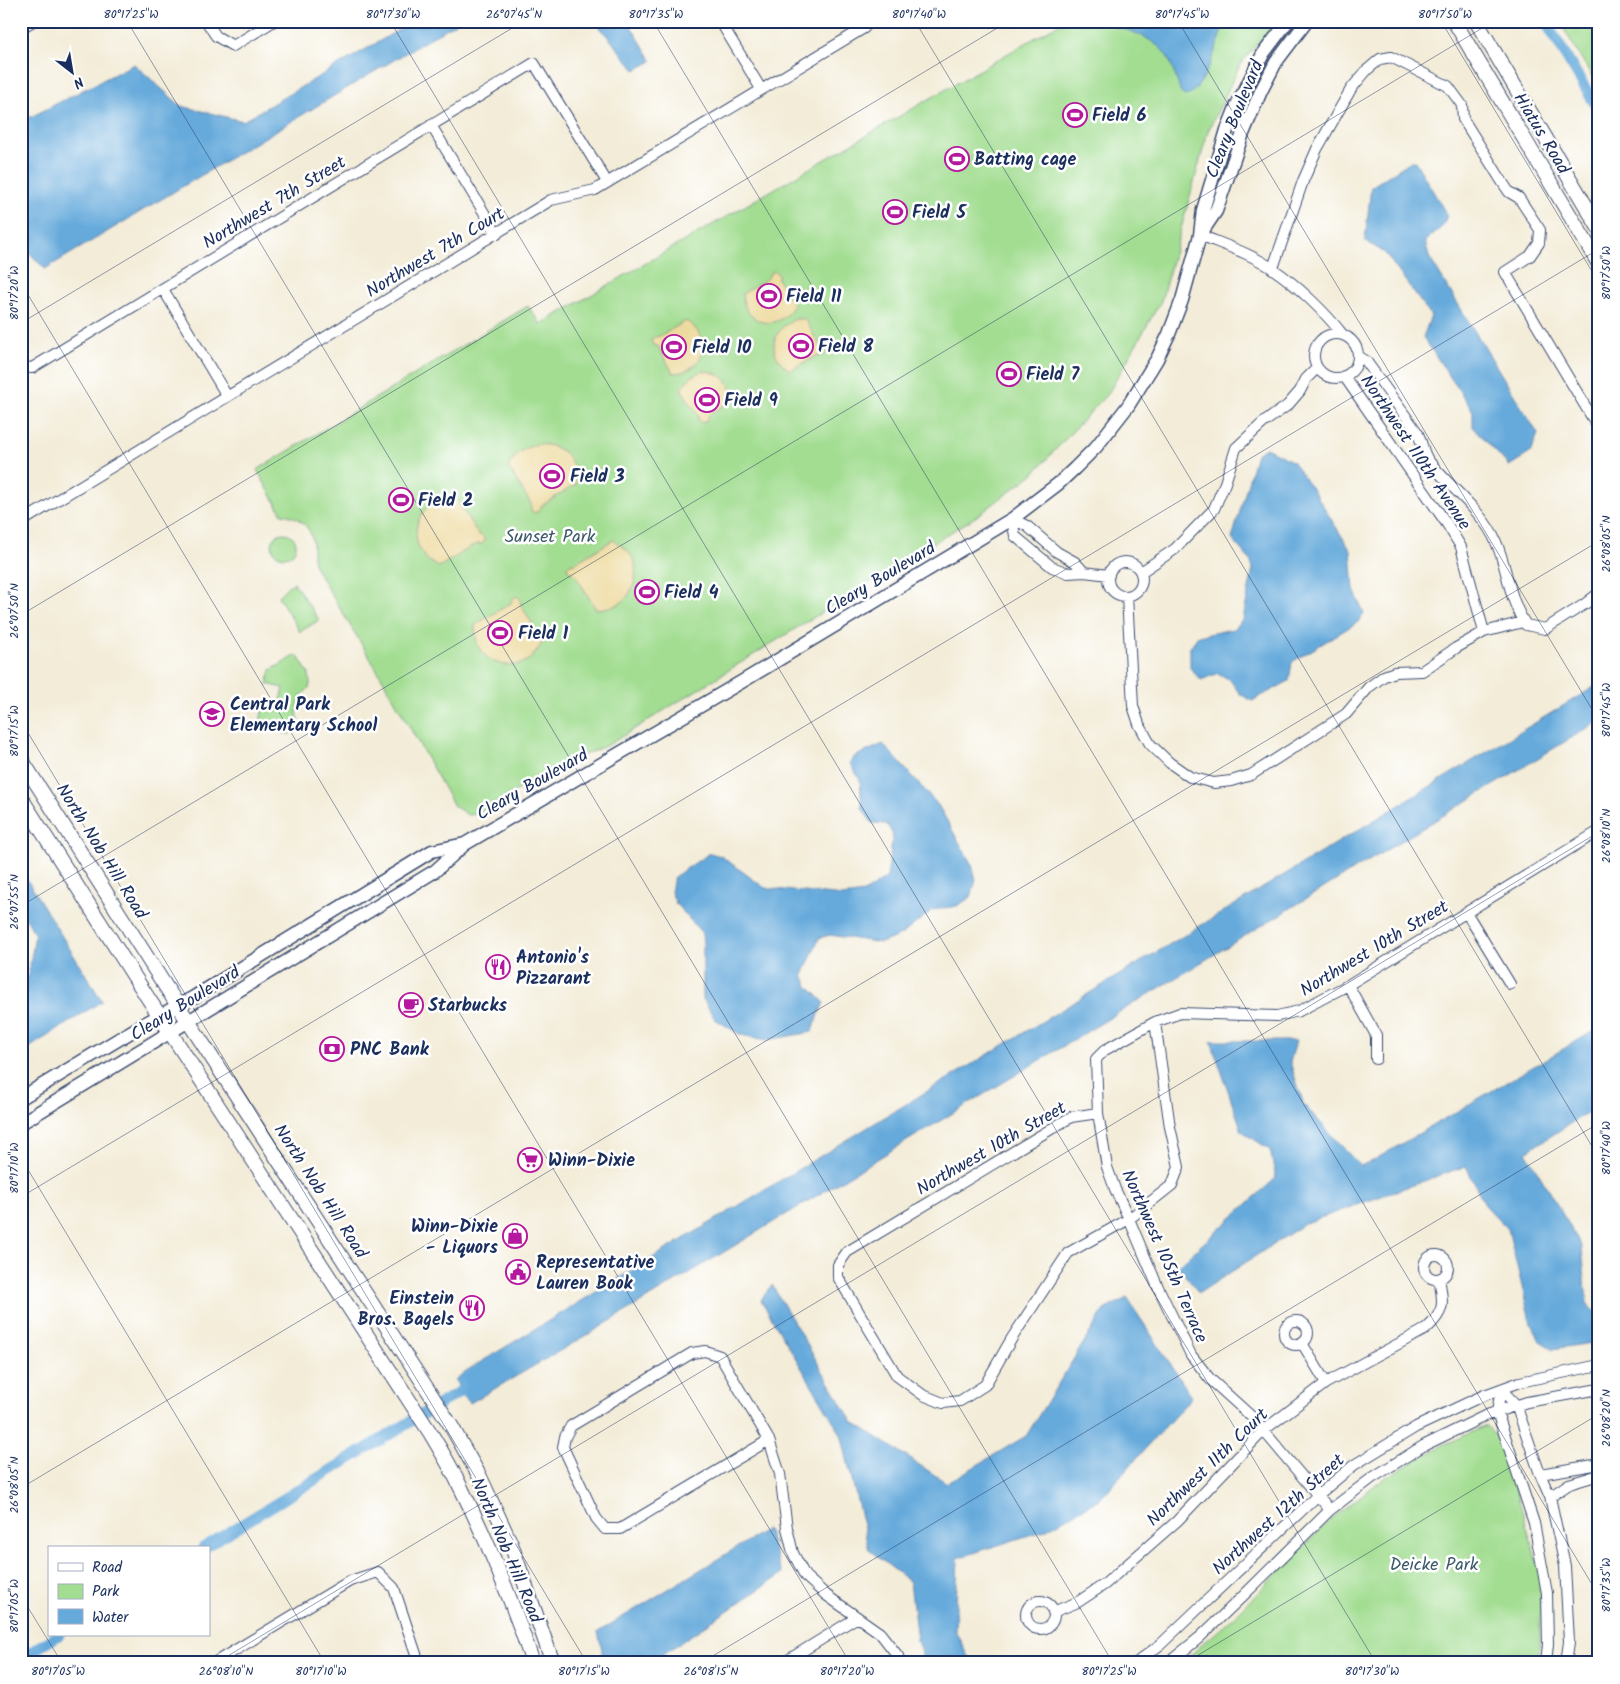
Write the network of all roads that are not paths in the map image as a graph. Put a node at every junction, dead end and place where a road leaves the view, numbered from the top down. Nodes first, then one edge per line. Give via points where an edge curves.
1 (33, 21) edge
2 (206, 21) edge
3 (274, 21) edge
4 (720, 21) edge
5 (869, 21) edge
6 (1288, 21) edge
7 (1307, 21) edge
8 (1454, 21) edge
9 (1476, 21) edge
10 (21, 28) edge
11 (761, 89) junction
12 (431, 125) junction
13 (608, 182) junction
14 (1599, 228) edge
15 (497, 234) junction
16 (1200, 234) junction
17 (1599, 264) edge
18 (1273, 268) junction
19 (163, 289) junction
20 (1343, 335) junction
21 (1358, 356) junction
22 (26, 367) edge
23 (1317, 368) junction
24 (1344, 376) junction
25 (227, 396) junction
26 (1599, 429) edge
27 (1012, 519) junction
28 (21, 522) edge
29 (1084, 572) junction
30 (1141, 572) junction
31 (1109, 575) junction
32 (1599, 593) edge
33 (1127, 596) junction
34 (1523, 622) junction
35 (1484, 632) junction
36 (21, 759) edge
37 (21, 798) edge
38 (1598, 834) edge
39 (465, 844) junction
40 (1466, 912) junction
41 (1510, 984) dead end
42 (1348, 985) junction
43 (178, 1006) junction
44 (160, 1016) junction
45 (188, 1022) junction
46 (1155, 1022) junction
47 (171, 1033) junction
48 (1376, 1059) dead end
49 (21, 1098) edge
50 (1098, 1113) junction
51 (21, 1123) edge
52 (1129, 1219) junction
53 (1439, 1279) dead end
54 (1302, 1343) dead end
55 (1599, 1365) edge
56 (1326, 1383) junction
57 (1501, 1389) junction
58 (1599, 1389) edge
59 (1516, 1405) junction
60 (1497, 1412) junction
61 (1264, 1430) junction
62 (770, 1440) junction
63 (1599, 1466) edge
64 (1540, 1474) junction
65 (1599, 1475) edge
66 (1318, 1495) junction
67 (1550, 1497) junction
68 (1330, 1510) junction
69 (1053, 1612) dead end
70 (856, 1618) junction
71 (214, 1663) edge
72 (420, 1663) edge
73 (533, 1663) edge
74 (553, 1663) edge
75 (783, 1663) edge
76 (900, 1663) edge
77 (1136, 1663) edge
78 (1168, 1663) edge
79 (1546, 1663) edge
80 (1566, 1663) edge

1 - 10 street
2 - 3 street via 216,36 233,46
4 - 11 street
5 - 11 street, Northwest 7th Court via 864,28
6 - 16 street, Cleary Boulevard via 1263,54 1237,104 1203,210
7 - 16 street, Cleary Boulevard via 1276,62 1260,91 1216,211
8 - 17 main road, Hiatus Road
9 - 14 main road, Hiatus Road
11 - 13 street, Northwest 7th Court
12 - 13 street, Northwest 7th Street via 534,63
12 - 15 street
12 - 19 street, Northwest 7th Street
13 - 15 street, Northwest 7th Court via 595,190 551,200
15 - 25 street, Northwest 7th Court
16 - 18 street
16 - 27 street, Cleary Boulevard via 1169,334 1128,406 1075,468
18 - 20 street
18 - 26 street via 1317,149 1351,89 1380,59 1391,57 1448,86 1456,95 1462,105 1463,119 1509,192 1519,198 1540,230 1539,243 1530,256 1505,272
19 - 22 street, Northwest 7th Street
19 - 25 street
20 - 21 street via 1354,343
20 - 23 street via 1330,335 1318,342 1314,355
21 - 24 street via 1354,368
21 - 34 street via 1366,361 1417,432 1427,458 1484,522 1496,541
23 - 24 street via 1329,377
23 - 30 street via 1288,404 1236,448 1214,509 1175,549
24 - 35 street, Northwest 110th Avenue via 1461,547
25 - 28 street, Northwest 7th Court
27 - 29 street via 1027,526
27 - 29 street via 1015,536 1052,567 1068,573
27 - 39 street, Cleary Boulevard
29 - 31 street
30 - 31 street via 1134,564 1122,562
30 - 33 street via 1139,589
31 - 33 street via 1112,589
32 - 34 street via 1545,629
33 - 35 street via 1133,706 1139,724 1150,744 1170,763 1190,777 1214,783 1231,782 1250,775 1346,714 1369,687 1384,676 1394,672 1422,671
34 - 35 street
36 - 43 main road, North Nob Hill Road
37 - 44 main road, North Nob Hill Road
38 - 40 street, Northwest 10th Street
39 - 43 street, Cleary Boulevard via 432,851
39 - 45 street, Cleary Boulevard via 435,871
40 - 41 street
40 - 42 street, Northwest 10th Street
42 - 46 street, Northwest 10th Street via 1292,1013 1276,1016 1180,1013
42 - 48 street via 1376,1035
43 - 44 street, Cleary Boulevard
43 - 45 main road, North Nob Hill Road
44 - 47 main road, North Nob Hill Road
44 - 49 street, Cleary Boulevard
45 - 47 street, Cleary Boulevard
45 - 74 main road, North Nob Hill Road via 450,1424 480,1477 511,1544
46 - 50 street, Northwest 10th Street via 1105,1050 1096,1059
46 - 52 street via 1170,1128 1179,1167 1172,1185
47 - 51 street, Cleary Boulevard
47 - 73 main road, North Nob Hill Road via 431,1434 492,1553
50 - 52 street, Northwest 105th Terrace via 1107,1167
50 - 52 street, Northwest 10th Street via 1071,1117 847,1252 838,1266 838,1277 897,1376 923,1395 943,1403 960,1401 985,1385 1068,1254
52 - 61 street, Northwest 105th Terrace via 1191,1355 1210,1380
53 - 56 street, Northwest 11th Court via 1443,1299 1438,1318 1426,1328
54 - 56 street
55 - 57 street, Northwest 12th Street
56 - 61 street, Northwest 11th Court
57 - 59 street
57 - 60 street
57 - 66 street, Northwest 12th Street via 1416,1427 1354,1465
58 - 59 street, Northwest 12th Street
59 - 60 street, Northwest 12th Street
59 - 64 street
60 - 68 street, Northwest 12th Street via 1423,1446 1372,1478
60 - 79 street via 1534,1523 1547,1592
61 - 66 street, Northwest 105th Terrace
61 - 69 street, Northwest 11th Court via 1177,1521 1105,1584 1078,1602
62 - 62 street via 720,1356 705,1350 692,1354 571,1426 563,1446 596,1518 605,1529 620,1529
62 - 70 street via 780,1474 787,1528 805,1576
63 - 64 street
64 - 67 street
65 - 67 street via 1569,1484
66 - 68 street, Northwest 105th Terrace
66 - 77 street, Northwest 12th Street via 1161,1644
67 - 80 street via 1566,1566 1569,1642
68 - 78 street, Northwest 12th Street via 1199,1638
70 - 75 street
70 - 76 street via 880,1633
71 - 72 street via 350,1581 378,1572 394,1588

